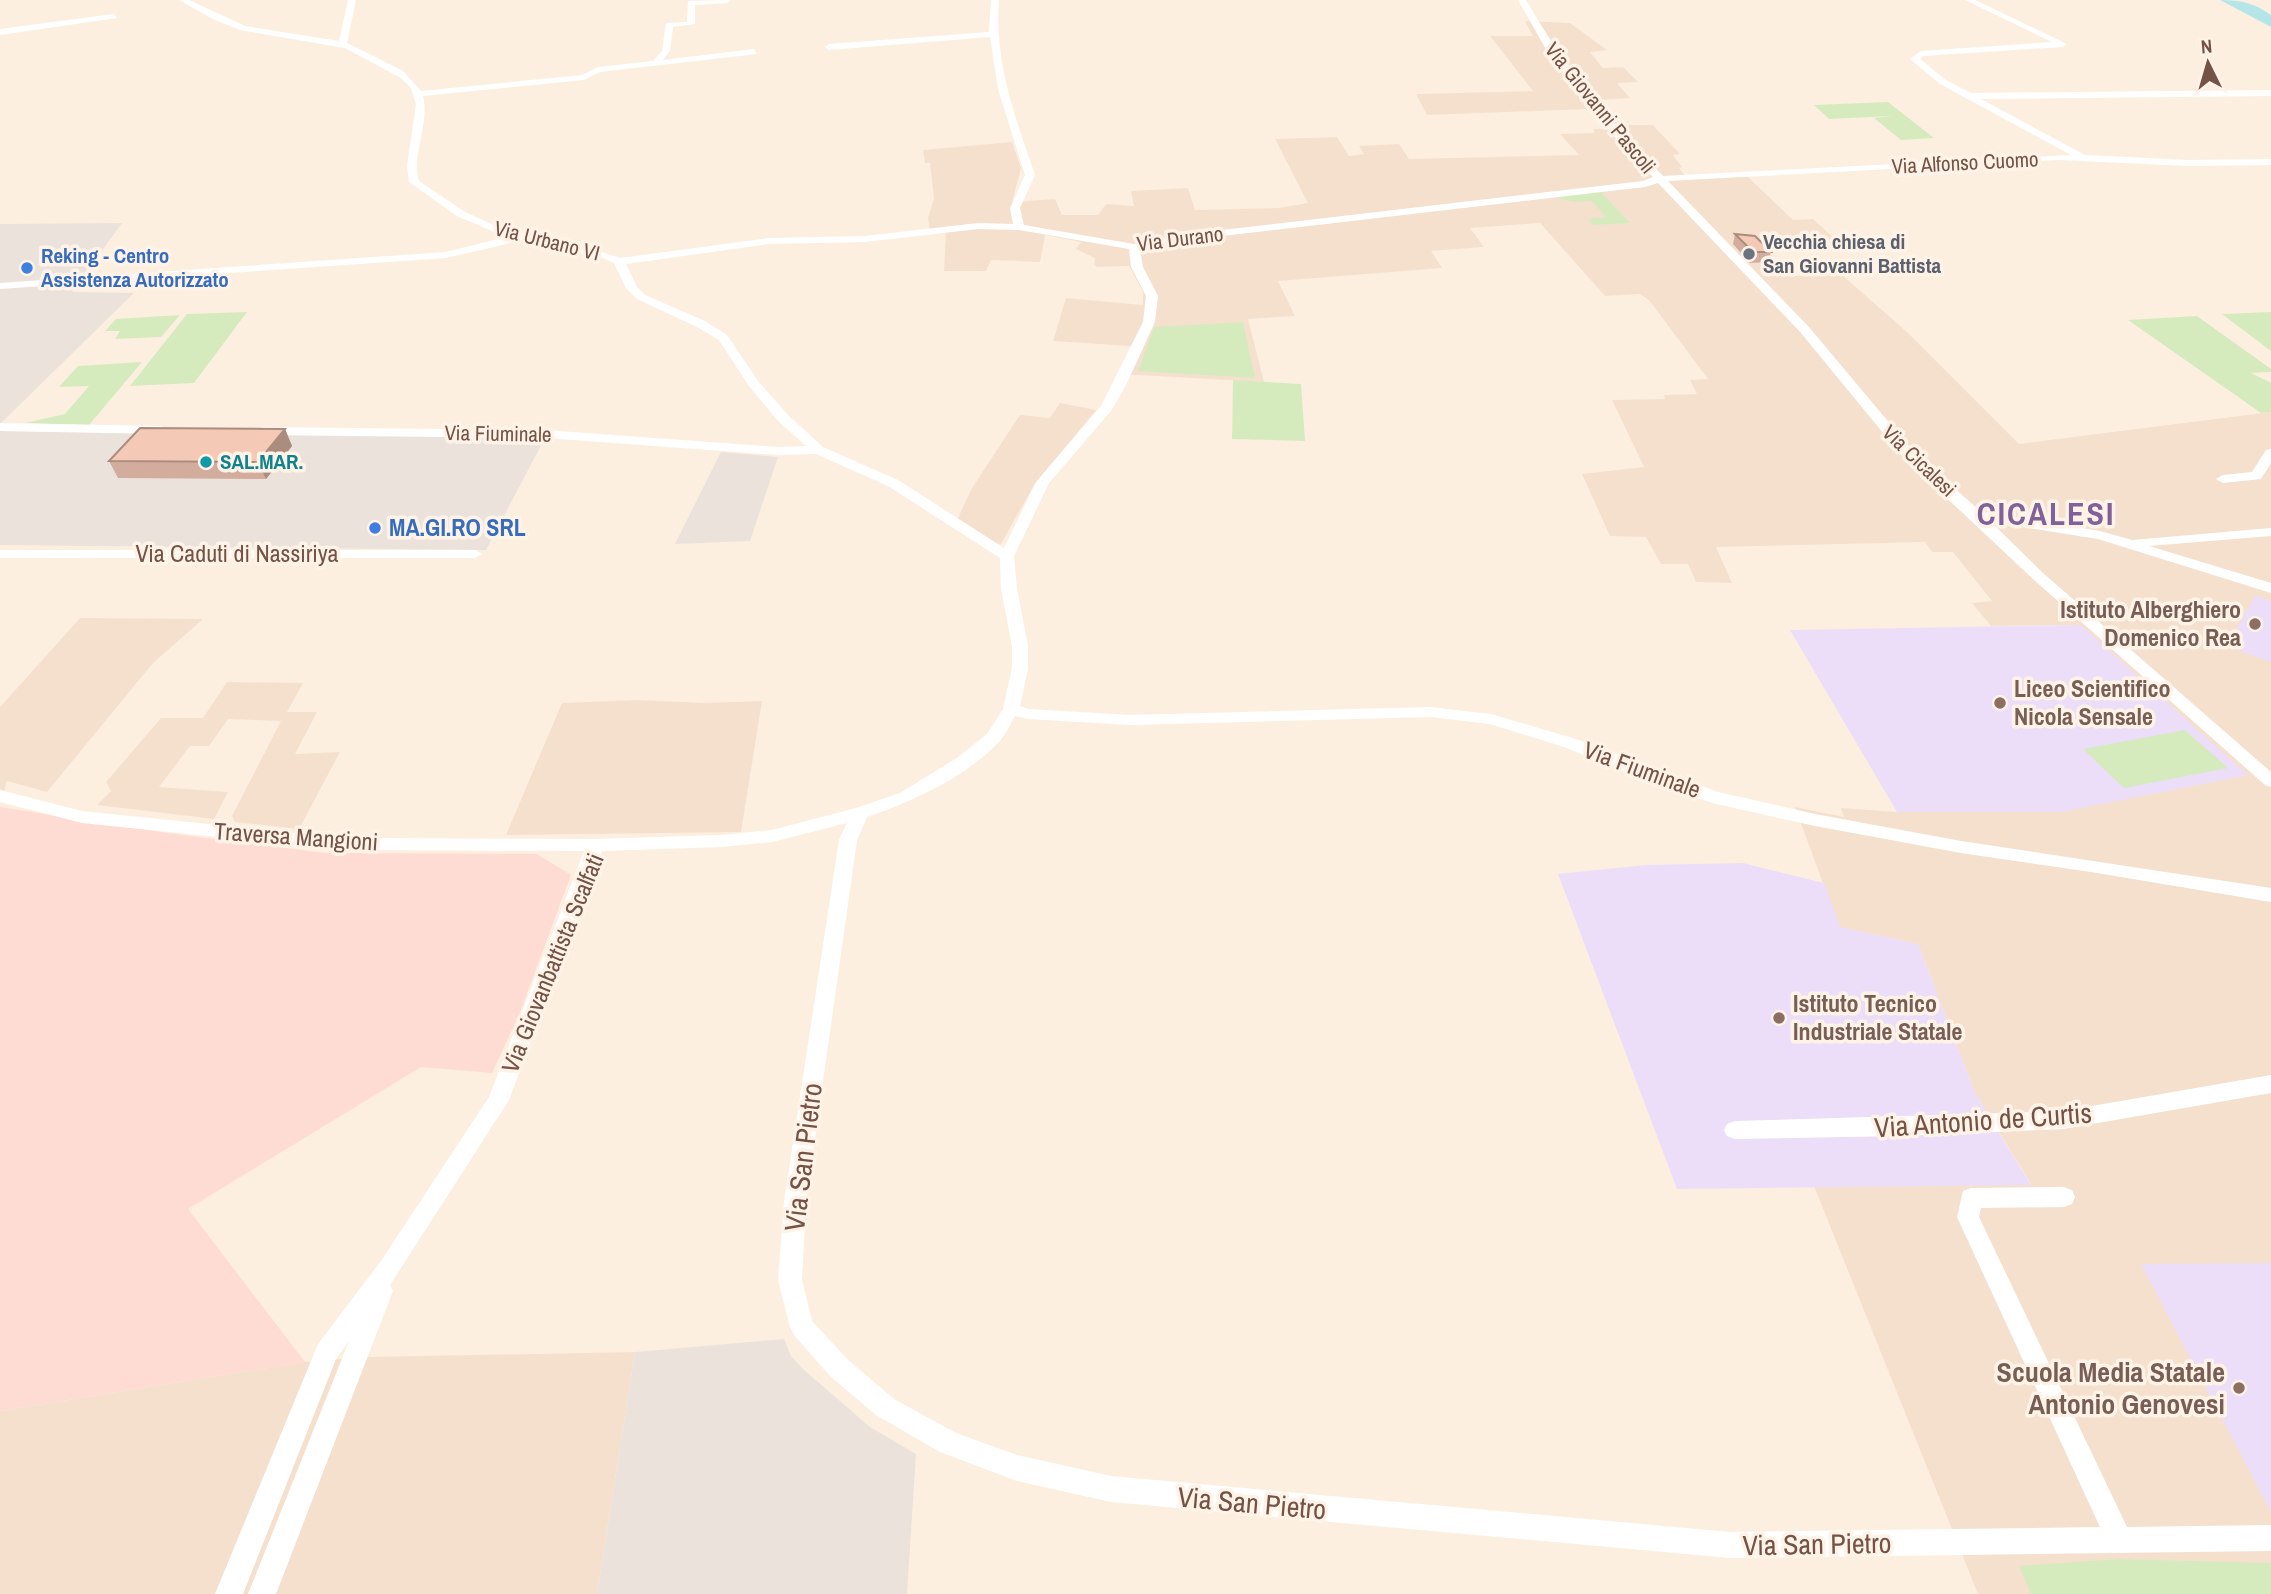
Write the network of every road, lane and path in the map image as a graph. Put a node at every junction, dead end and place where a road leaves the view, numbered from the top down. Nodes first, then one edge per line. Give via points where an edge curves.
1 (183, 0) edge
2 (995, 0) edge
3 (1522, 0) edge
4 (1969, 0) edge
5 (355, 1) edge
6 (728, 1) edge
7 (114, 16) dead end
8 (0, 32) edge
9 (994, 34) junction
10 (342, 44) junction
11 (828, 47) dead end
12 (754, 52) dead end
13 (655, 64) junction
14 (2271, 93) edge
15 (419, 94) junction
16 (1967, 96) junction
17 (2084, 158) junction
18 (2271, 162) edge
19 (1658, 179) junction
20 (1019, 227) junction
21 (521, 237) junction
22 (1134, 247) junction
23 (619, 261) junction
24 (0, 286) edge
25 (0, 427) edge
26 (177, 430) edge
27 (246, 431) edge
28 (818, 450) junction
29 (2271, 453) edge
30 (2223, 479) dead end
31 (1976, 515) junction
32 (2271, 532) edge
33 (2128, 543) junction
34 (0, 554) edge
35 (475, 554) dead end
36 (1007, 556) junction
37 (2271, 588) edge
38 (1011, 709) junction
39 (2271, 781) edge
40 (0, 796) edge
41 (860, 813) junction
42 (595, 845) junction
43 (2271, 895) edge
44 (2271, 1084) edge
45 (1735, 1130) dead end
46 (2064, 1197) dead end
47 (389, 1268) junction
48 (2271, 1538) edge
49 (2119, 1539) junction
50 (229, 1594) edge
51 (262, 1594) edge

1 - 10 street via 250,30
2 - 9 street
3 - 19 street, Via Giovanni Pascoli via 1550,51
4 - 16 street via 2063,44 1921,54 1914,59
5 - 10 street
6 - 13 street via 691,3 691,24 669,25 667,51
7 - 8 street
9 - 11 street
9 - 20 street via 1003,93 1030,175 1015,208
10 - 15 street via 401,73
12 - 13 street
13 - 15 street via 598,70 584,77
14 - 16 street
15 - 21 street, Via Urbano VI via 421,128 411,177 414,182 467,217
16 - 17 street
17 - 18 street, Via Alfonso Cuomo
17 - 19 street, Via Alfonso Cuomo
19 - 22 street, Via Durano
19 - 31 street, Via Cicalesi via 1805,330 1907,453
20 - 22 street, Via Durano
20 - 23 street, Via Durano via 769,241
21 - 23 street, Via Urbano VI via 593,251
21 - 24 street via 435,256
22 - 36 street via 1137,267 1152,296 1149,322 1120,385 1043,482
23 - 28 street, Via Urbano VI via 641,297 723,338 753,383
25 - 26 street
27 - 28 street, Via Fiuminale via 545,434 779,452
28 - 36 street, Via Urbano VI via 893,483
29 - 30 street via 2256,476
31 - 33 street, Via Cicalesi
31 - 39 street via 2038,576
32 - 33 street
33 - 37 street, Via Cicalesi
34 - 35 street, Via Caduti di Nassiriya
36 - 38 street via 1020,646
38 - 41 street via 993,738 964,762 906,797
38 - 43 street, Via Fiuminale via 1130,720 1430,712 1491,719 1570,743 1681,787 1766,809 1961,847
40 - 42 street, Traversa Mangioni via 82,817 344,844
41 - 42 street, Via Giovanbattista Scalfati via 772,835
41 - 49 street, Via San Pietro via 848,840 795,1202 790,1280 802,1327 839,1368 885,1407 949,1443 1017,1468 1111,1489 1730,1545
42 - 47 street, Via Giovanbattista Scalfati via 498,1100
44 - 45 street, Via Antonio de Curtis via 2063,1120
46 - 49 street via 1971,1198 1968,1217
47 - 50 street, Via Giovanbattista Scalfati via 327,1352
47 - 51 street, Via Giovanbattista Scalfati
48 - 49 street, Via San Pietro

